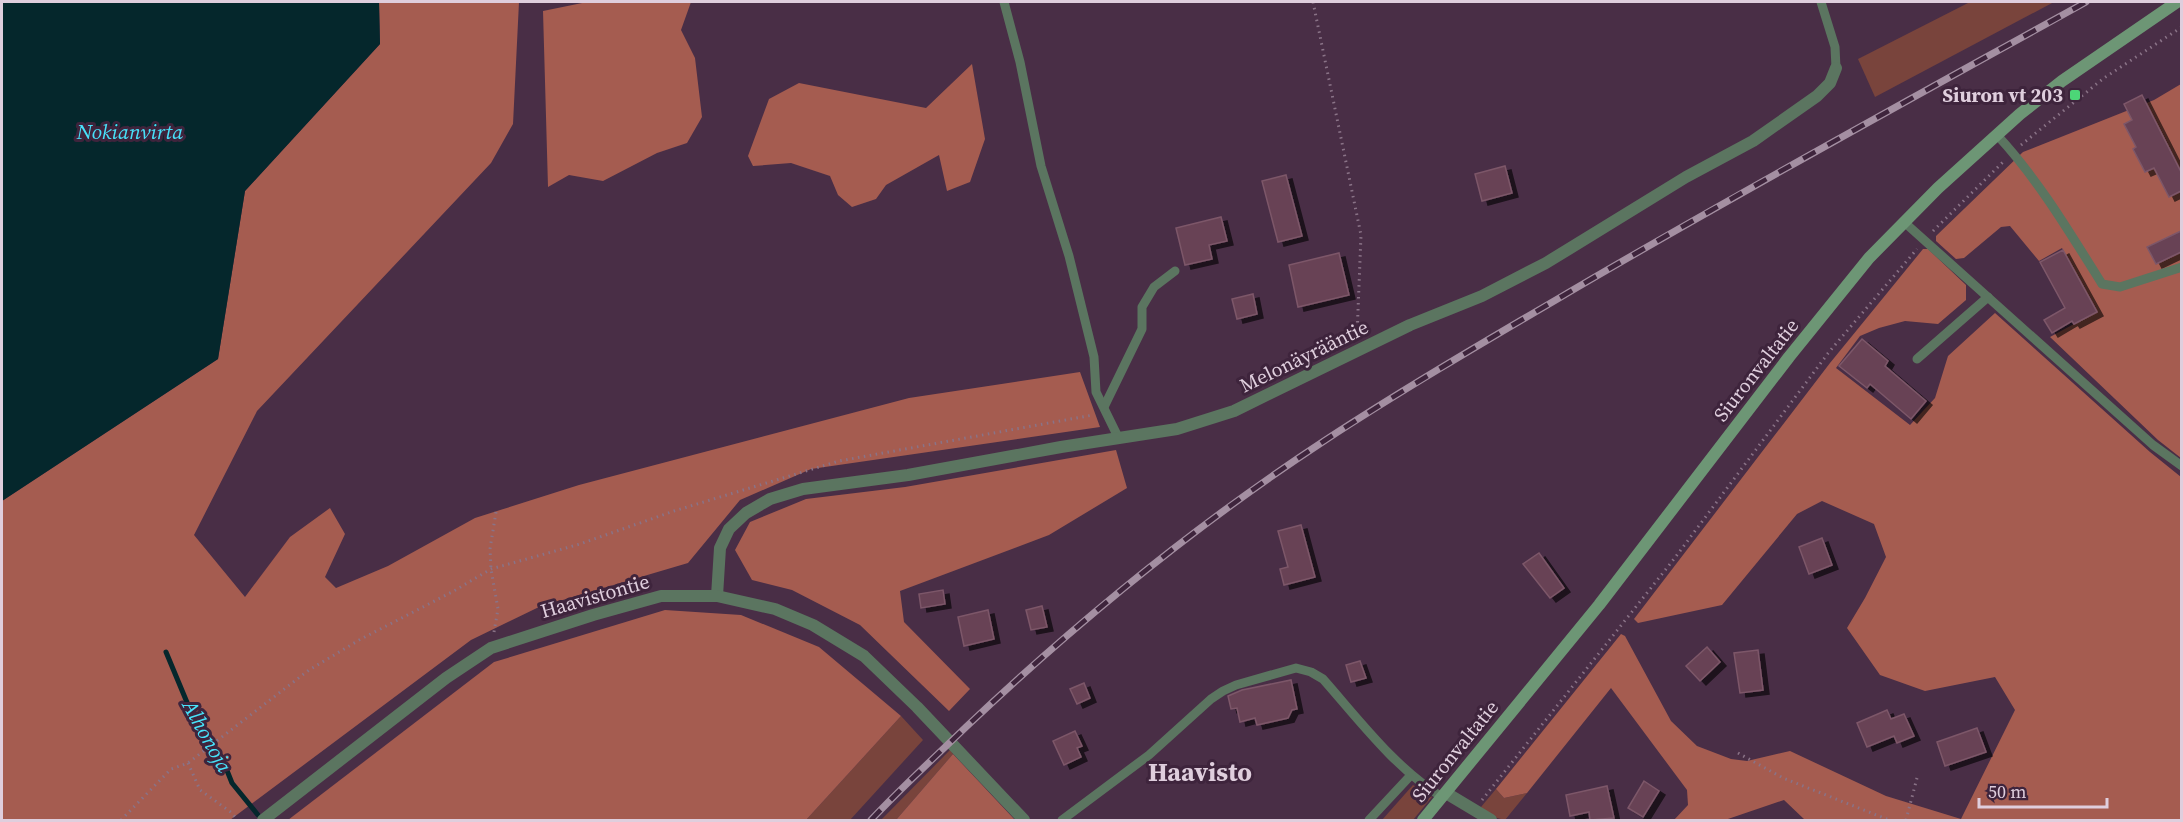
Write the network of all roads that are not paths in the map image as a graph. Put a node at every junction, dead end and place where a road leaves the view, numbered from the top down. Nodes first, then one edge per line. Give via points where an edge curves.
1 (1004, 2) edge
2 (1821, 2) edge
3 (2177, 2) edge
4 (1836, 68) joint
5 (1997, 135) junction
6 (1904, 222) junction
7 (2181, 267) edge
8 (1175, 271) dead end
9 (1988, 297) junction
10 (1917, 359) dead end
11 (1105, 410) junction
12 (1119, 439) junction
13 (2181, 466) edge
14 (717, 596) junction
15 (1411, 775) junction
16 (1444, 795) junction
17 (263, 820) edge
18 (1024, 820) edge
19 (1062, 820) edge
20 (1369, 820) edge
21 (1424, 820) edge
22 (1491, 820) edge

1 - 11 lane via 1041,166 1094,357 1096,392
2 - 4 lane, Melonäyrääntie via 1835,47
3 - 5 street, Siuronvaltatie via 2062,81
4 - 12 street, Melonäyrääntie via 1830,83 1817,96 1752,141 1546,263 1234,411 1177,429
5 - 6 street, Siuronvaltatie
5 - 7 lane via 2060,217 2102,284 2120,287
6 - 9 lane
6 - 16 street, Siuronvaltatie via 1869,258 1789,357 1599,605
8 - 11 lane via 1154,287 1142,307 1142,329
9 - 10 lane
9 - 13 lane
11 - 12 lane
12 - 14 street, Melonäyrääntie via 803,489 770,499 729,529 720,548
14 - 17 street, Haavistontie via 661,596 491,648 446,678
14 - 18 street, Haavistontie via 775,609 813,625 864,656
15 - 16 lane
15 - 19 lane via 1323,679 1296,668 1223,691 1149,755
15 - 20 lane
16 - 21 street, Siuronvaltatie
16 - 22 street

